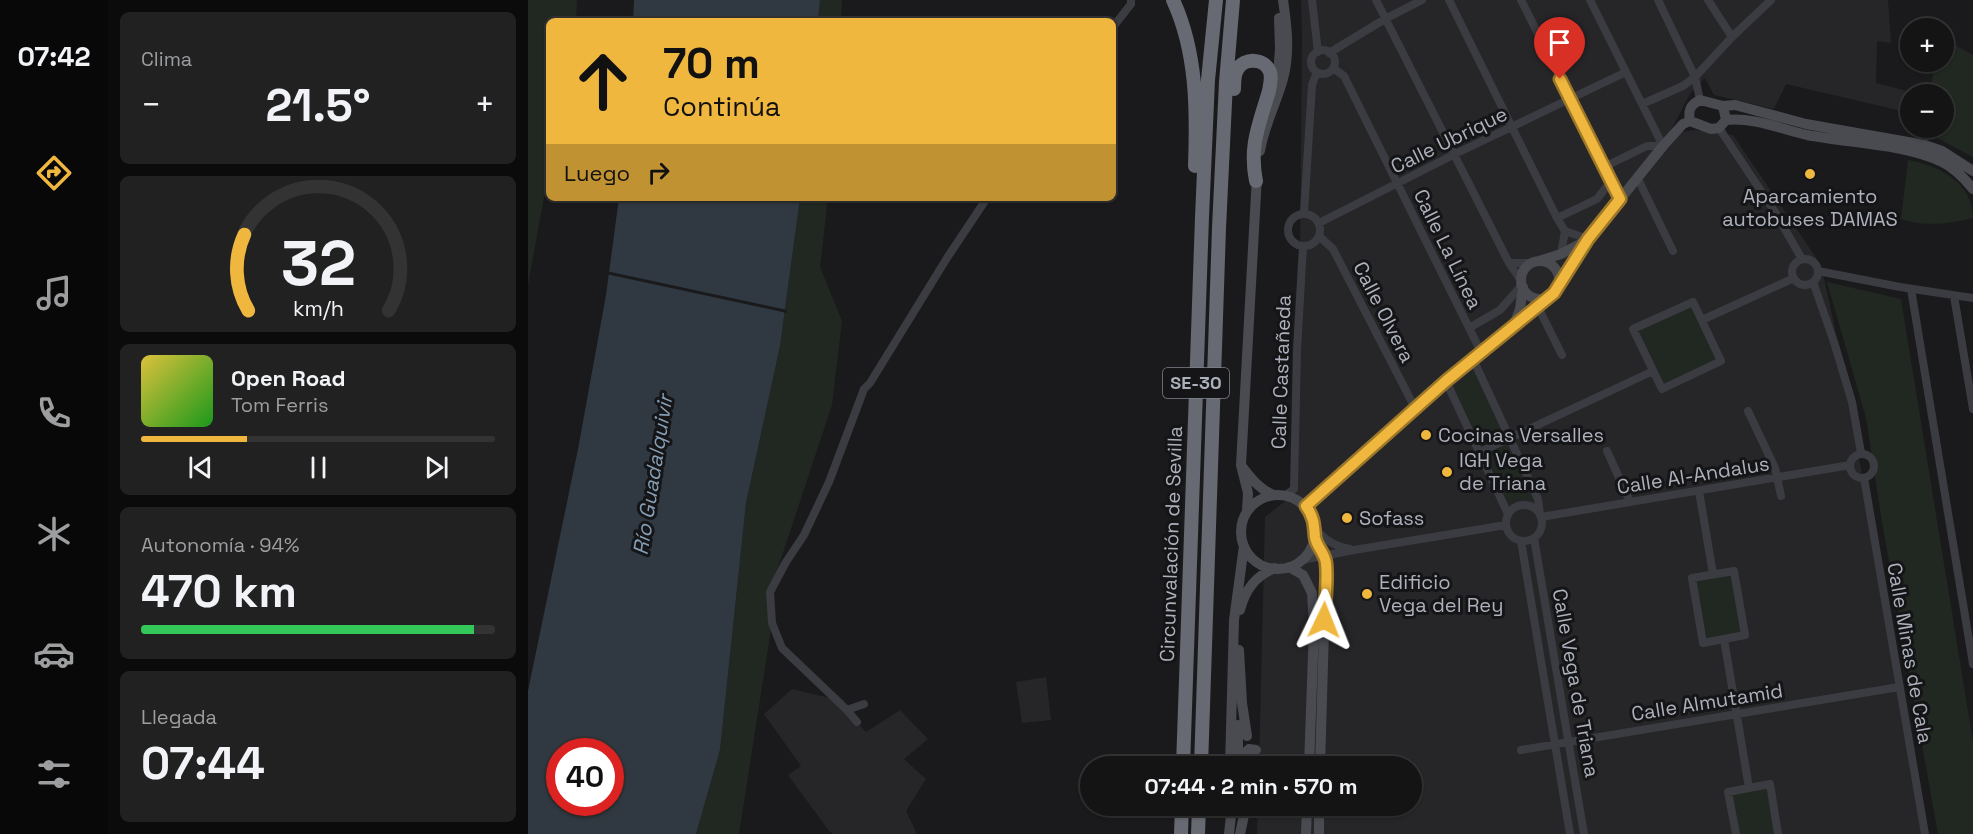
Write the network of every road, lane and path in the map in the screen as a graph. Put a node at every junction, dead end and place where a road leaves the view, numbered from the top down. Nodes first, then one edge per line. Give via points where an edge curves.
1 (1131, 0) edge
2 (1173, 0) edge
3 (1216, 0) edge
4 (1233, 0) edge
5 (1276, 0) edge
6 (1283, 0) edge
7 (1312, 0) edge
8 (1376, 0) edge
9 (1422, 0) edge
10 (1449, 0) edge
11 (1521, 0) edge
12 (1590, 0) edge
13 (1658, 0) edge
14 (1708, 0) edge
15 (1771, 0) edge
16 (1385, 19) junction
17 (1116, 23) edge
18 (1732, 37) junction
19 (1318, 52) junction
20 (1329, 53) junction
21 (1333, 68) junction
22 (1317, 72) junction
23 (1626, 72) junction
24 (1695, 77) junction
25 (1276, 96) junction
26 (1570, 99) junction
27 (1700, 100) junction
28 (1642, 104) junction
29 (1723, 106) junction
30 (1690, 121) junction
31 (1723, 124) junction
32 (1512, 127) junction
33 (1663, 146) junction
34 (1455, 154) junction
35 (1604, 167) junction
36 (1973, 171) edge
37 (1960, 174) junction
38 (1973, 178) edge
39 (1638, 179) junction
40 (1256, 181) junction
41 (1611, 181) junction
42 (1397, 183) junction
43 (1973, 189) edge
44 (1221, 198) junction
45 (1620, 199) junction
46 (985, 201) edge
47 (1304, 213) junction
48 (1202, 217) junction
49 (1557, 218) junction
50 (1319, 223) junction
51 (1565, 231) junction
52 (1319, 236) junction
53 (1588, 239) junction
54 (1303, 246) junction
55 (1673, 250) dead end
56 (1561, 254) junction
57 (1802, 259) junction
58 (1509, 263) junction
59 (1533, 263) junction
60 (1818, 272) junction
61 (1794, 278) junction
62 (1813, 282) junction
63 (1522, 285) junction
64 (1911, 289) junction
65 (1557, 290) junction
66 (1954, 296) junction
67 (1547, 298) junction
68 (1973, 298) edge
69 (1538, 307) junction
70 (1702, 320) junction
71 (1514, 326) junction
72 (1469, 328) junction
73 (1477, 355) junction
74 (1562, 356) dead end
75 (1653, 371) junction
76 (1446, 381) junction
77 (1415, 408) junction
78 (1973, 409) edge
79 (1748, 411) dead end
80 (1509, 439) junction
81 (1607, 451) dead end
82 (1480, 452) junction
83 (1861, 453) junction
84 (1241, 465) junction
85 (1850, 465) junction
86 (1777, 477) junction
87 (1864, 478) junction
88 (1699, 490) junction
89 (1274, 495) junction
90 (1286, 495) junction
91 (1780, 496) dead end
92 (1630, 502) junction
93 (1306, 506) junction
94 (1247, 511) junction
95 (1508, 514) junction
96 (1541, 516) junction
97 (1506, 525) junction
98 (1315, 528) junction
99 (1534, 538) junction
100 (1315, 539) junction
101 (1521, 541) junction
102 (1244, 545) junction
103 (1354, 550) junction
104 (1324, 557) junction
105 (1302, 560) junction
106 (1289, 567) junction
107 (1275, 568) junction
108 (1713, 574) junction
109 (1238, 639) junction
110 (1724, 639) junction
111 (1973, 664) edge
112 (1899, 687) junction
113 (864, 704) dead end
114 (847, 710) junction
115 (1737, 714) junction
116 (857, 722) dead end
117 (1247, 736) dead end
118 (1569, 742) junction
119 (1555, 744) junction
120 (1256, 750) dead end
121 (1521, 750) dead end
122 (1183, 756) edge
123 (1201, 756) edge
124 (1235, 756) edge
125 (1236, 756) edge
126 (1242, 756) edge
127 (1309, 756) edge
128 (1320, 756) edge
129 (1749, 788) junction
130 (1182, 816) edge
131 (1199, 816) edge
132 (1231, 816) edge
133 (1233, 816) edge
134 (1244, 816) edge
135 (1307, 816) edge
136 (1319, 816) edge
137 (1181, 834) edge
138 (1198, 834) edge
139 (1228, 834) edge
140 (1234, 834) edge
141 (1240, 834) edge
142 (1306, 834) edge
143 (1318, 834) edge
144 (1570, 834) edge
145 (1584, 834) edge
146 (1736, 834) edge
147 (1778, 834) edge
148 (1925, 834) edge

1 - 17 street
2 - 48 highway via 1193,68 1197,114 1195,187
3 - 48 highway, Circunvalación de Sevilla / SE-30
4 - 44 highway, Circunvalación de Sevilla / SE-30
5 - 25 street via 1280,50
6 - 25 street via 1287,59
7 - 19 street
8 - 16 street
9 - 16 street
10 - 32 street
11 - 26 street
12 - 23 street
13 - 24 street
14 - 18 street
15 - 18 street
16 - 20 street
16 - 34 street
18 - 24 street
19 - 20 street
19 - 22 street via 1311,62
20 - 21 street via 1334,60
21 - 22 street via 1328,73
21 - 42 street, Calle La Línea via 1344,76
22 - 47 street via 1312,85
23 - 26 street, Calle Ubrique
23 - 28 street
24 - 27 street
24 - 28 street
25 - 40 street via 1262,139
26 - 32 street, Calle Ubrique
26 - 35 street
27 - 29 street
27 - 30 street via 1689,110
28 - 33 street
29 - 31 street
29 - 36 street via 1736,105 1806,124 1924,145 1942,151
30 - 31 street via 1711,129
30 - 33 street
31 - 37 street via 1739,118 1808,135 1922,154 1944,162
31 - 57 street
32 - 34 street, Calle Ubrique
32 - 49 street
33 - 35 street via 1647,146
33 - 39 street
34 - 42 street, Calle Ubrique
34 - 58 street
35 - 41 street
37 - 38 street
37 - 43 street
39 - 45 street
39 - 55 street
40 - 44 highway via 1253,147 1271,82 1269,69 1256,60 1243,64 1236,74 1230,155
40 - 84 street
41 - 45 street
41 - 49 street via 1597,199
42 - 50 street, Calle Ubrique
42 - 72 street, Calle La Línea
44 - 123 highway, Circunvalación de Sevilla / SE-30
45 - 53 street
46 - 114 street via 864,389 830,483 770,592 772,623 782,648
47 - 50 street
47 - 54 street via 1291,219 1287,229 1293,243
48 - 122 highway, Circunvalación de Sevilla / SE-30
49 - 51 street
50 - 52 street
51 - 53 street
51 - 56 street
52 - 54 street via 1313,244
52 - 77 street, Calle Olvera via 1333,249
53 - 56 street
53 - 65 street
54 - 90 street, Calle Castañeda via 1294,489
56 - 59 street
57 - 60 street via 1815,263
57 - 61 street via 1794,267
58 - 59 street
58 - 63 street
59 - 63 street via 1525,269
59 - 65 street via 1549,263 1557,270
60 - 62 street
60 - 64 street
61 - 62 street via 1804,285
61 - 70 street
62 - 83 street via 1852,402
63 - 67 street via 1533,297
63 - 71 street
63 - 72 street via 1500,310
64 - 66 street
64 - 111 street
65 - 67 street
66 - 68 street
66 - 78 street
67 - 69 street
69 - 71 street
69 - 74 street
70 - 75 street via 1721,362 1662,389
70 - 75 street via 1694,302 1634,329
71 - 73 street
72 - 73 street, Calle La Línea
73 - 76 street
73 - 80 street, Calle La Línea
75 - 80 street
76 - 77 street
76 - 82 street
77 - 93 street
79 - 86 street
80 - 82 street
80 - 96 street, Calle La Línea via 1538,499
81 - 92 street
82 - 95 street
83 - 85 street
83 - 87 street via 1869,455 1875,465 1871,475
84 - 89 street via 1255,483
84 - 94 street via 1248,493
85 - 86 street, Calle Al-Andalus
85 - 87 street via 1854,475
86 - 88 street, Calle Al-Andalus
86 - 91 street
87 - 112 street, Calle Minas de Cala
88 - 92 street, Calle Al-Andalus
88 - 108 street
89 - 90 street
89 - 94 street via 1256,502
90 - 93 street
92 - 96 street, Calle Al-Andalus
93 - 98 street
94 - 102 street via 1241,531
95 - 96 street via 1515,506 1526,505
95 - 97 street
96 - 99 street via 1541,528
97 - 101 street via 1510,535
97 - 103 street
98 - 100 street
98 - 103 street via 1326,540
99 - 101 street
99 - 118 street, Calle Vega de Triana
100 - 104 street
100 - 105 street
101 - 119 street, Calle Vega de Triana
102 - 107 street via 1256,561
102 - 124 street via 1234,620
103 - 104 street
104 - 105 street
104 - 128 street
105 - 106 street
106 - 107 street
106 - 127 street via 1303,575 1312,592
107 - 109 street via 1263,573 1247,589 1238,617
108 - 110 street via 1734,571 1745,635
108 - 110 street via 1692,578 1703,643
109 - 117 street
109 - 125 street
110 - 115 street
112 - 115 street, Calle Almutamid
112 - 148 street, Calle Minas de Cala
113 - 114 street
114 - 116 street
115 - 118 street, Calle Almutamid
115 - 129 street
118 - 119 street, Calle Almutamid
118 - 145 street, Calle Vega de Triana
119 - 121 street, Calle Almutamid
119 - 144 street, Calle Vega de Triana
120 - 126 street via 1249,749
129 - 146 street via 1728,792
129 - 147 street via 1770,784
130 - 137 highway
131 - 138 highway
132 - 139 street
133 - 140 street
134 - 141 street
135 - 142 street
136 - 143 street

